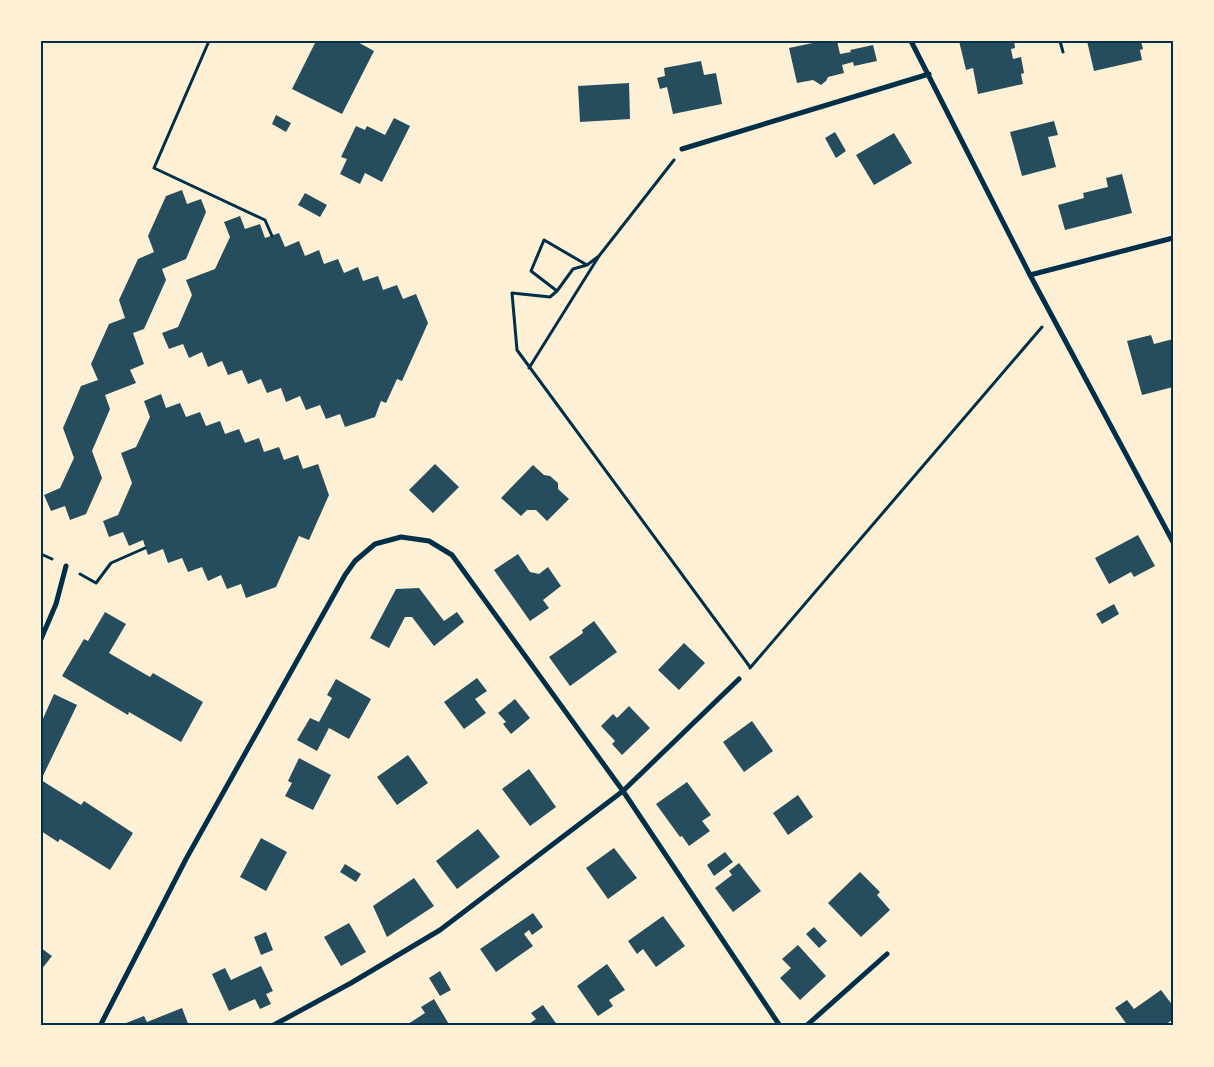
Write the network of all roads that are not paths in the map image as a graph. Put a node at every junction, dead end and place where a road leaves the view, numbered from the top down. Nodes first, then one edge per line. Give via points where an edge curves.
1 (911, 41) edge
2 (929, 74) junction
3 (682, 149) road end
4 (1173, 238) edge
5 (1030, 275) junction
6 (1173, 542) edge
7 (66, 566) road end
8 (41, 639) edge
9 (740, 679) road end
10 (623, 791) junction
11 (887, 954) dead end
12 (100, 1026) edge
13 (272, 1026) edge
14 (780, 1026) edge
15 (806, 1026) edge

1 - 2 street
2 - 3 street
2 - 5 street
4 - 5 street
5 - 6 street
7 - 8 street via 56,604
9 - 10 street
10 - 12 street via 452,555 429,541 402,537 376,544 355,561 345,575 186,859
10 - 13 street via 440,930
10 - 14 street
11 - 15 street

